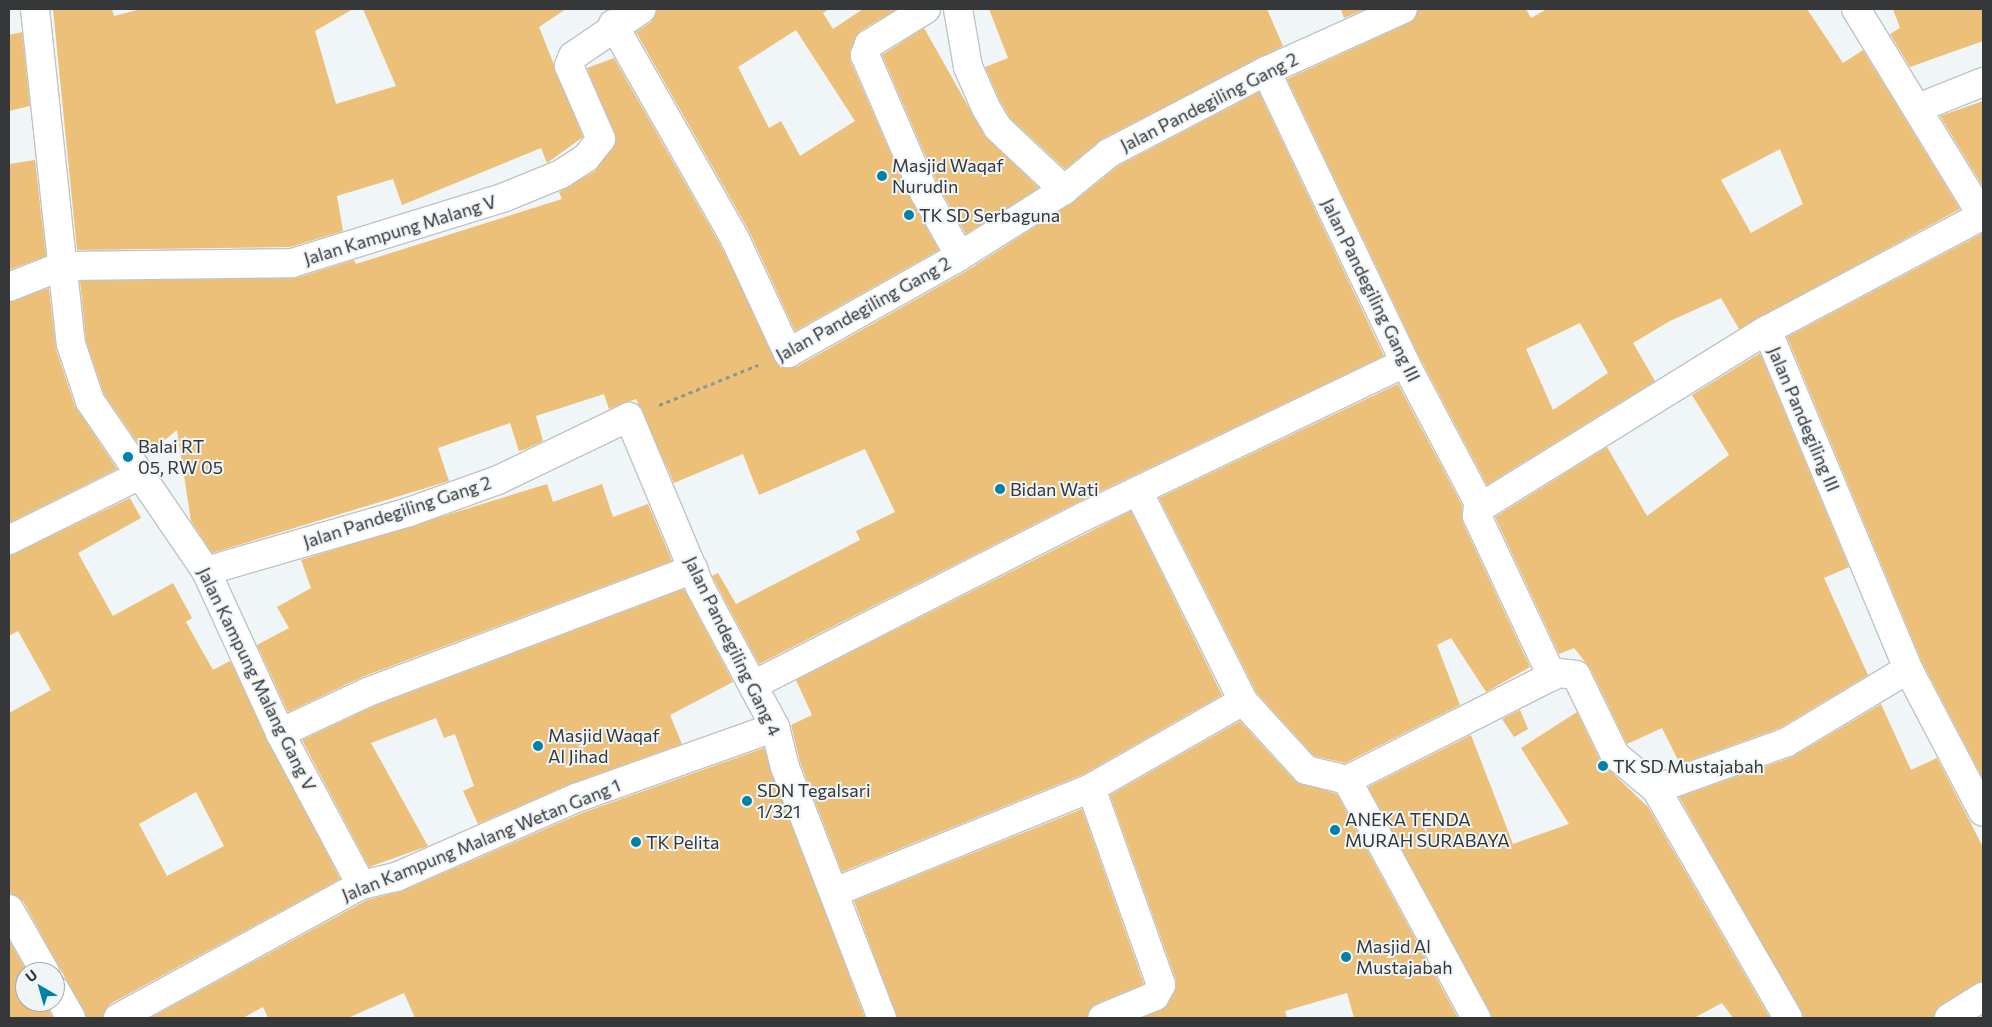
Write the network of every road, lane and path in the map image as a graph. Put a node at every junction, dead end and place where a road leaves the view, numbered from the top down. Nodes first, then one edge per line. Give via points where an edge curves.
1 (34, 9) edge
2 (642, 9) edge
3 (926, 9) edge
4 (958, 9) edge
5 (1403, 9) edge
6 (1856, 9) edge
7 (613, 24) junction
8 (1266, 71) junction
9 (1983, 82) edge
10 (1918, 108) junction
11 (1064, 190) junction
12 (1983, 216) edge
13 (960, 256) junction
14 (62, 266) junction
15 (9, 287) edge
16 (1767, 330) junction
17 (788, 353) junction
18 (1405, 363) junction
19 (629, 417) junction
20 (138, 476) junction
21 (1138, 491) junction
22 (1480, 506) junction
23 (9, 540) edge
24 (694, 569) junction
25 (206, 570) junction
26 (1908, 669) junction
27 (1552, 676) junction
28 (755, 684) junction
29 (1243, 701) junction
30 (775, 727) junction
31 (280, 733) junction
32 (1347, 780) junction
33 (1091, 788) junction
34 (1656, 789) junction
35 (1983, 812) edge
36 (361, 885) junction
37 (835, 892) junction
38 (9, 909) edge
39 (39, 962) edge
40 (1983, 997) edge
41 (118, 1018) edge
42 (882, 1018) edge
43 (1102, 1018) edge
44 (1476, 1018) edge
45 (1788, 1018) edge
46 (1949, 1018) edge

1 - 14 street, Jalan Kampung Malang Gang V
2 - 7 street, Jalan Kampung Malang V
3 - 13 street via 869,44 865,55 925,194
4 - 11 street via 968,67 986,108 998,128
5 - 8 street, Jalan Pandegiling Gang 2
6 - 10 street
7 - 14 street, Jalan Kampung Malang V via 573,56 569,66 601,138 586,158 560,174 505,197 292,263
7 - 17 street via 735,240
8 - 11 street, Jalan Pandegiling Gang 2 via 1109,152
8 - 18 street, Jalan Pandegiling Gang III
9 - 10 street
10 - 12 street
11 - 13 street, Jalan Pandegiling Gang 2
12 - 16 street
13 - 17 street, Jalan Pandegiling Gang 2
14 - 15 street, Jalan Kampung Malang V
14 - 20 street, Jalan Kampung Malang Gang V via 72,344 90,401
16 - 22 street, Jalan Pandegiling III
16 - 26 street, Jalan Pandegiling III
17 - 19 path, Jalan Pandegiling Gang 2
18 - 21 street
18 - 22 street, Jalan Pandegiling Gang III
19 - 24 street, Jalan Pandegiling Gang 4
19 - 25 street, Jalan Pandegiling Gang 2 via 480,486 409,512
20 - 23 street
20 - 25 street, Jalan Kampung Malang Gang V
21 - 28 street
21 - 29 street
22 - 27 street, Jalan Pandegiling Gang III via 1477,516
24 - 28 street, Jalan Pandegiling Gang 4 via 714,617
24 - 31 street via 368,692
25 - 31 street, Jalan Kampung Malang Gang V
26 - 34 street via 1787,742
26 - 35 street, Jalan Pandegiling III
27 - 32 street
27 - 34 street via 1566,672 1576,675 1615,755
28 - 30 street, Jalan Pandegiling Gang 4
29 - 32 street via 1306,770
29 - 33 street
30 - 36 street, Jalan Kampung Malang Wetan Gang 1 via 576,798 396,877
30 - 37 street, Jalan Pandegiling Gang 4 via 785,767
31 - 36 street, Jalan Kampung Malang Gang V
32 - 44 street
33 - 37 street
33 - 43 street via 1161,985 1155,996
34 - 45 street
36 - 41 street, Jalan Kampung Malang Wetan Gang 1
37 - 42 street, Jalan Pandegiling Gang 4
38 - 39 street
40 - 46 street

